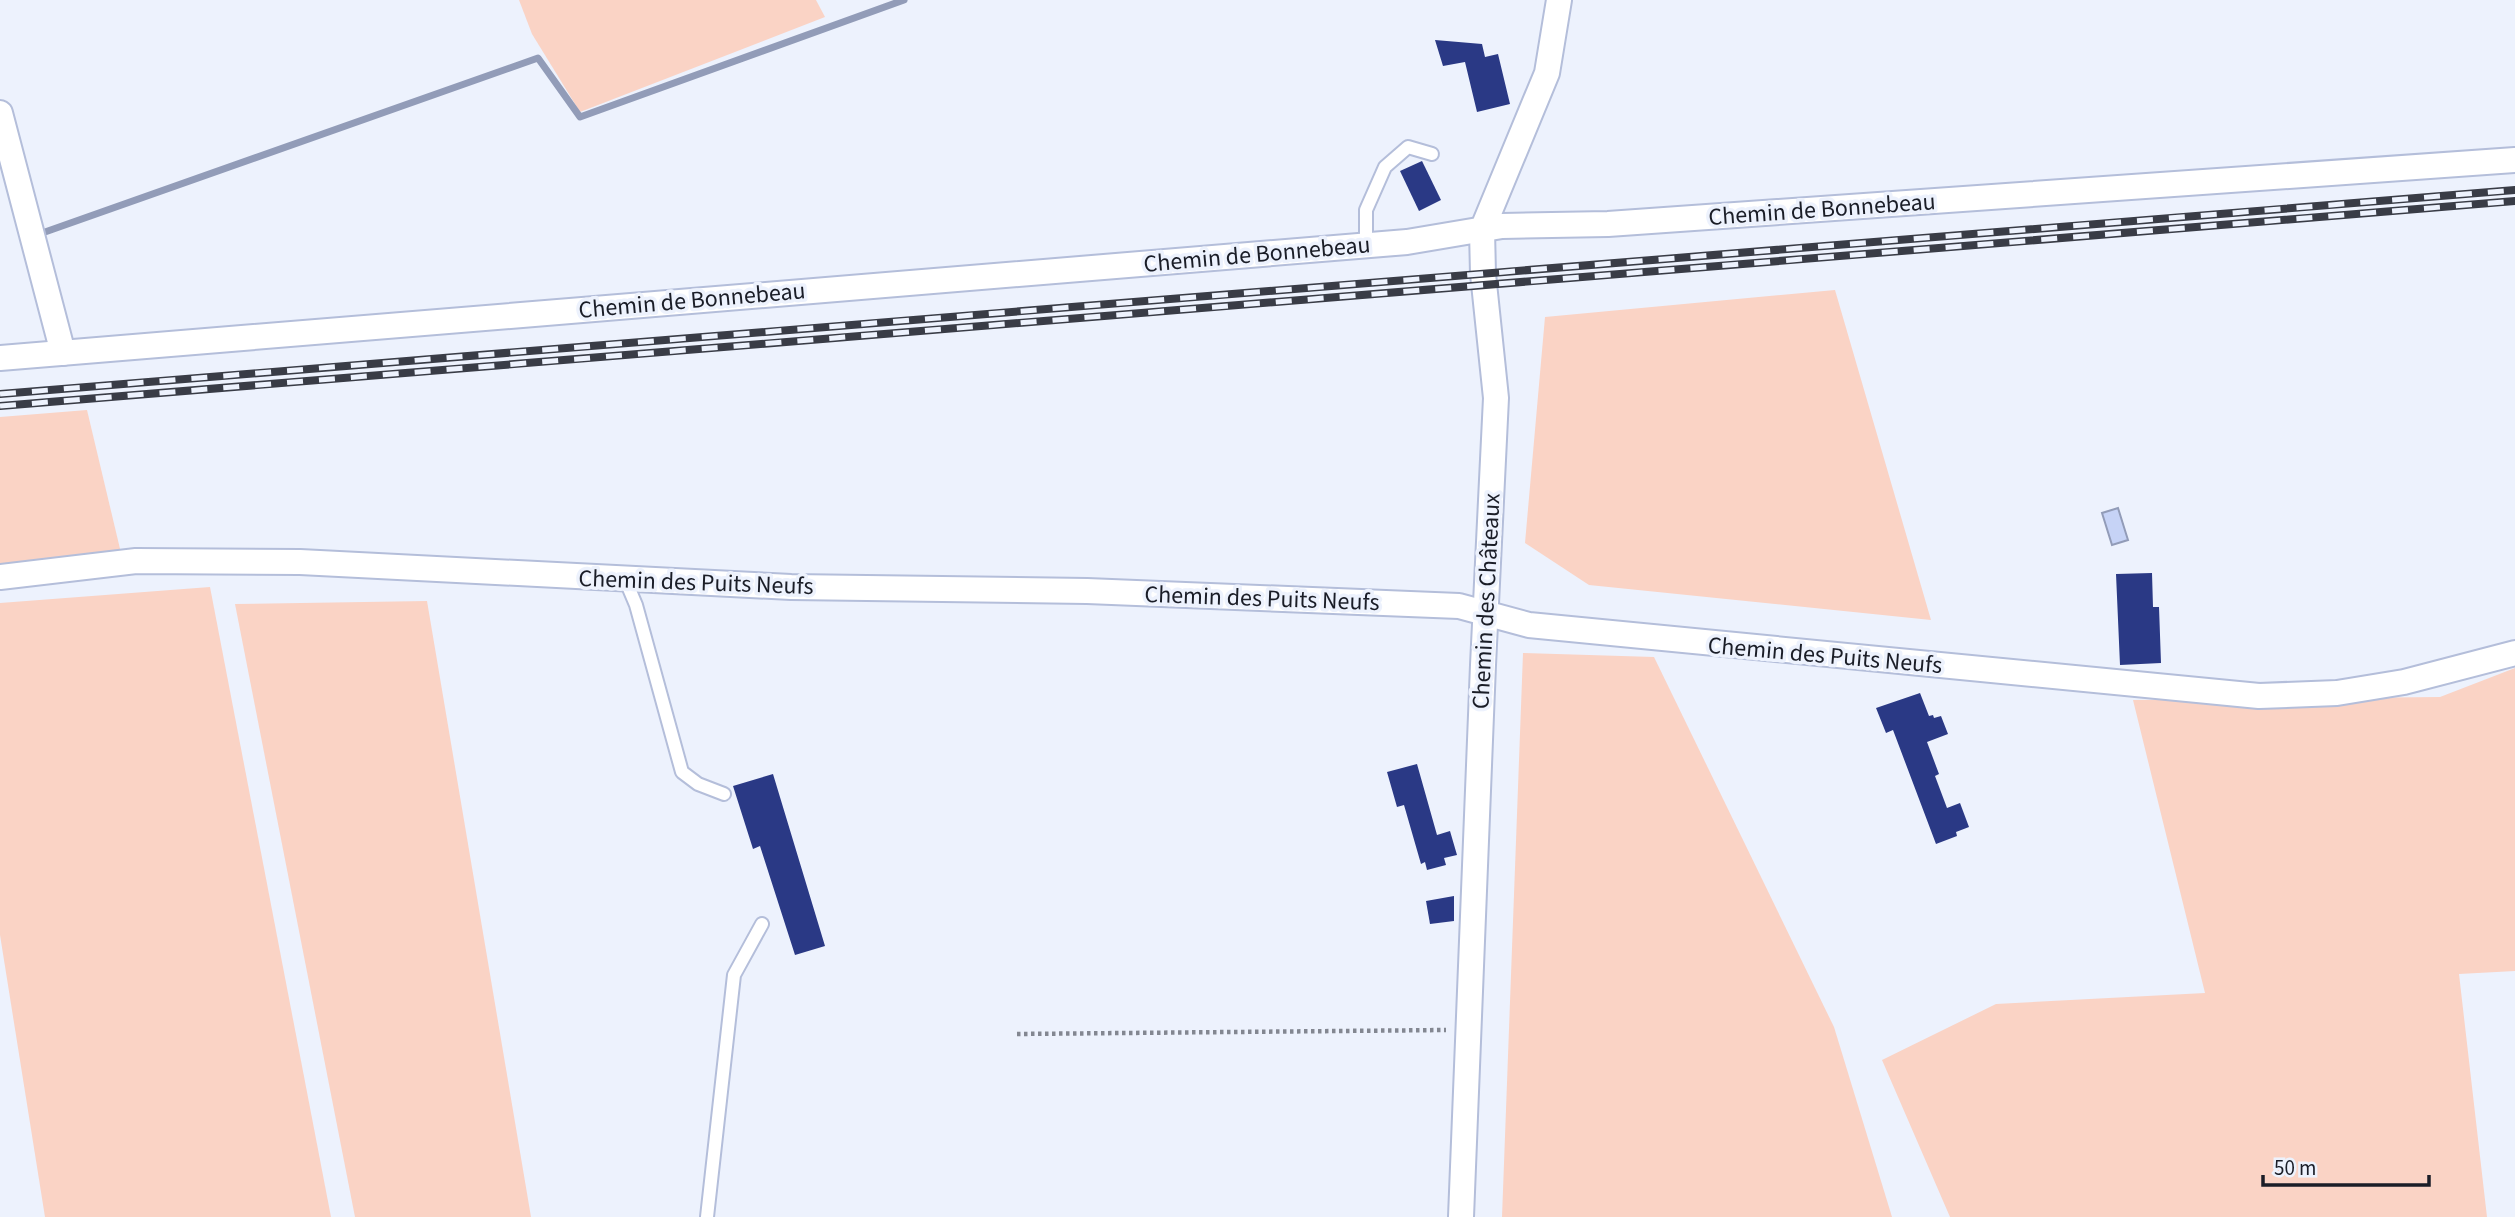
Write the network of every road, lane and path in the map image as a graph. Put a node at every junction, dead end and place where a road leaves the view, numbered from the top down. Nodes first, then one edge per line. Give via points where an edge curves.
1 (1559, 0) edge
2 (0, 113) edge
3 (1432, 154) dead end
4 (2515, 160) edge
5 (1482, 230) junction
6 (1366, 245) junction
7 (63, 353) junction
8 (0, 358) edge
9 (0, 577) edge
10 (625, 579) junction
11 (1487, 613) junction
12 (2515, 653) edge
13 (724, 794) dead end
14 (762, 924) dead end
15 (1468, 1030) junction
16 (1017, 1034) dead end
17 (706, 1217) edge
18 (1461, 1217) edge

1 - 5 street, Chemin des Châteaux via 1547,73
2 - 7 street
3 - 6 lane via 1408,147 1385,167 1366,209
4 - 5 street, Chemin de Bonnebeau
5 - 6 street, Chemin de Bonnebeau
5 - 11 street, Chemin des Châteaux via 1496,398
6 - 7 street, Chemin de Bonnebeau
7 - 8 street, Chemin de Bonnebeau
9 - 10 street, Chemin des Puits Neufs via 150,561 300,562
10 - 11 street, Chemin des Puits Neufs via 1286,598 1459,606
10 - 13 lane via 682,772
11 - 12 street, Chemin des Puits Neufs via 1529,625 1636,638 2259,696 2337,693 2404,682
11 - 15 street, Chemin des Châteaux
14 - 17 lane via 734,975
15 - 16 path
15 - 18 street, Chemin des Châteaux

